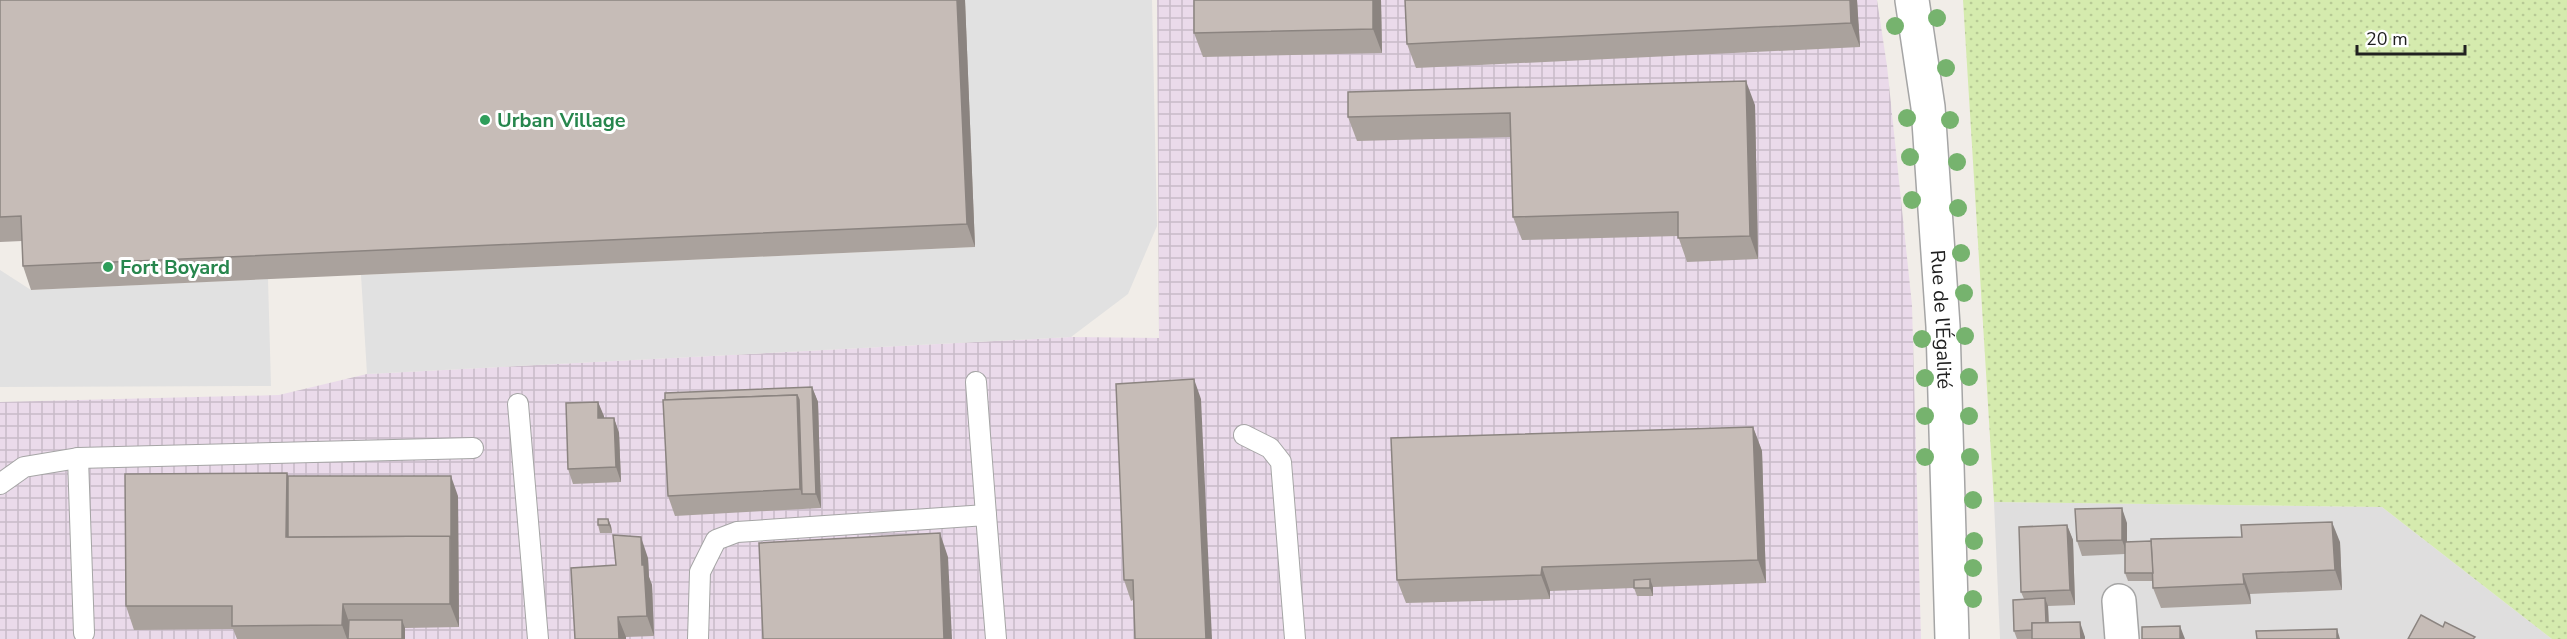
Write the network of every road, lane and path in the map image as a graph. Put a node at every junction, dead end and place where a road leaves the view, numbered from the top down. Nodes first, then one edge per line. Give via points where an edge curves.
1 (1912, 0) edge
2 (976, 382) dead end
3 (518, 404) dead end
4 (1244, 435) dead end
5 (473, 448) dead end
6 (78, 458) junction
7 (0, 484) edge
8 (986, 515) junction
9 (2119, 601) dead end
10 (84, 633) dead end
11 (538, 639) edge
12 (698, 639) edge
13 (996, 639) edge
14 (1295, 639) edge
15 (1953, 639) edge
16 (2122, 639) edge

1 - 15 street, Rue de l'Égalité via 1928,107 1943,326
2 - 8 lane
3 - 11 lane
4 - 14 lane via 1270,448 1281,462
5 - 6 lane
6 - 7 lane via 24,467
6 - 10 lane
8 - 12 lane via 737,532 716,540 700,572
8 - 13 lane
9 - 16 street

